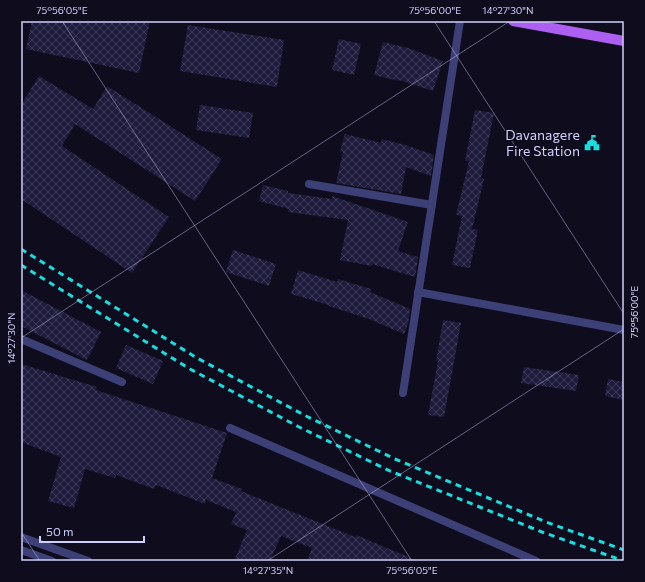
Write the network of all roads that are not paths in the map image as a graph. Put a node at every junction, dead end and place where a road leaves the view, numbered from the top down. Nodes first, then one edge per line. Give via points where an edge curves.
1 (460, 21) edge
2 (513, 21) edge
3 (624, 41) edge
4 (309, 184) dead end
5 (432, 205) junction
6 (418, 292) junction
7 (624, 330) edge
8 (21, 339) edge
9 (122, 382) dead end
10 (403, 393) dead end
11 (230, 428) dead end
12 (21, 537) edge
13 (21, 550) edge
14 (52, 561) edge
15 (88, 561) edge
16 (536, 561) edge

1 - 5 street
2 - 3 main road
4 - 5 street
5 - 6 street
6 - 7 street
6 - 10 street
8 - 9 street
11 - 16 street
12 - 15 street
13 - 14 street

